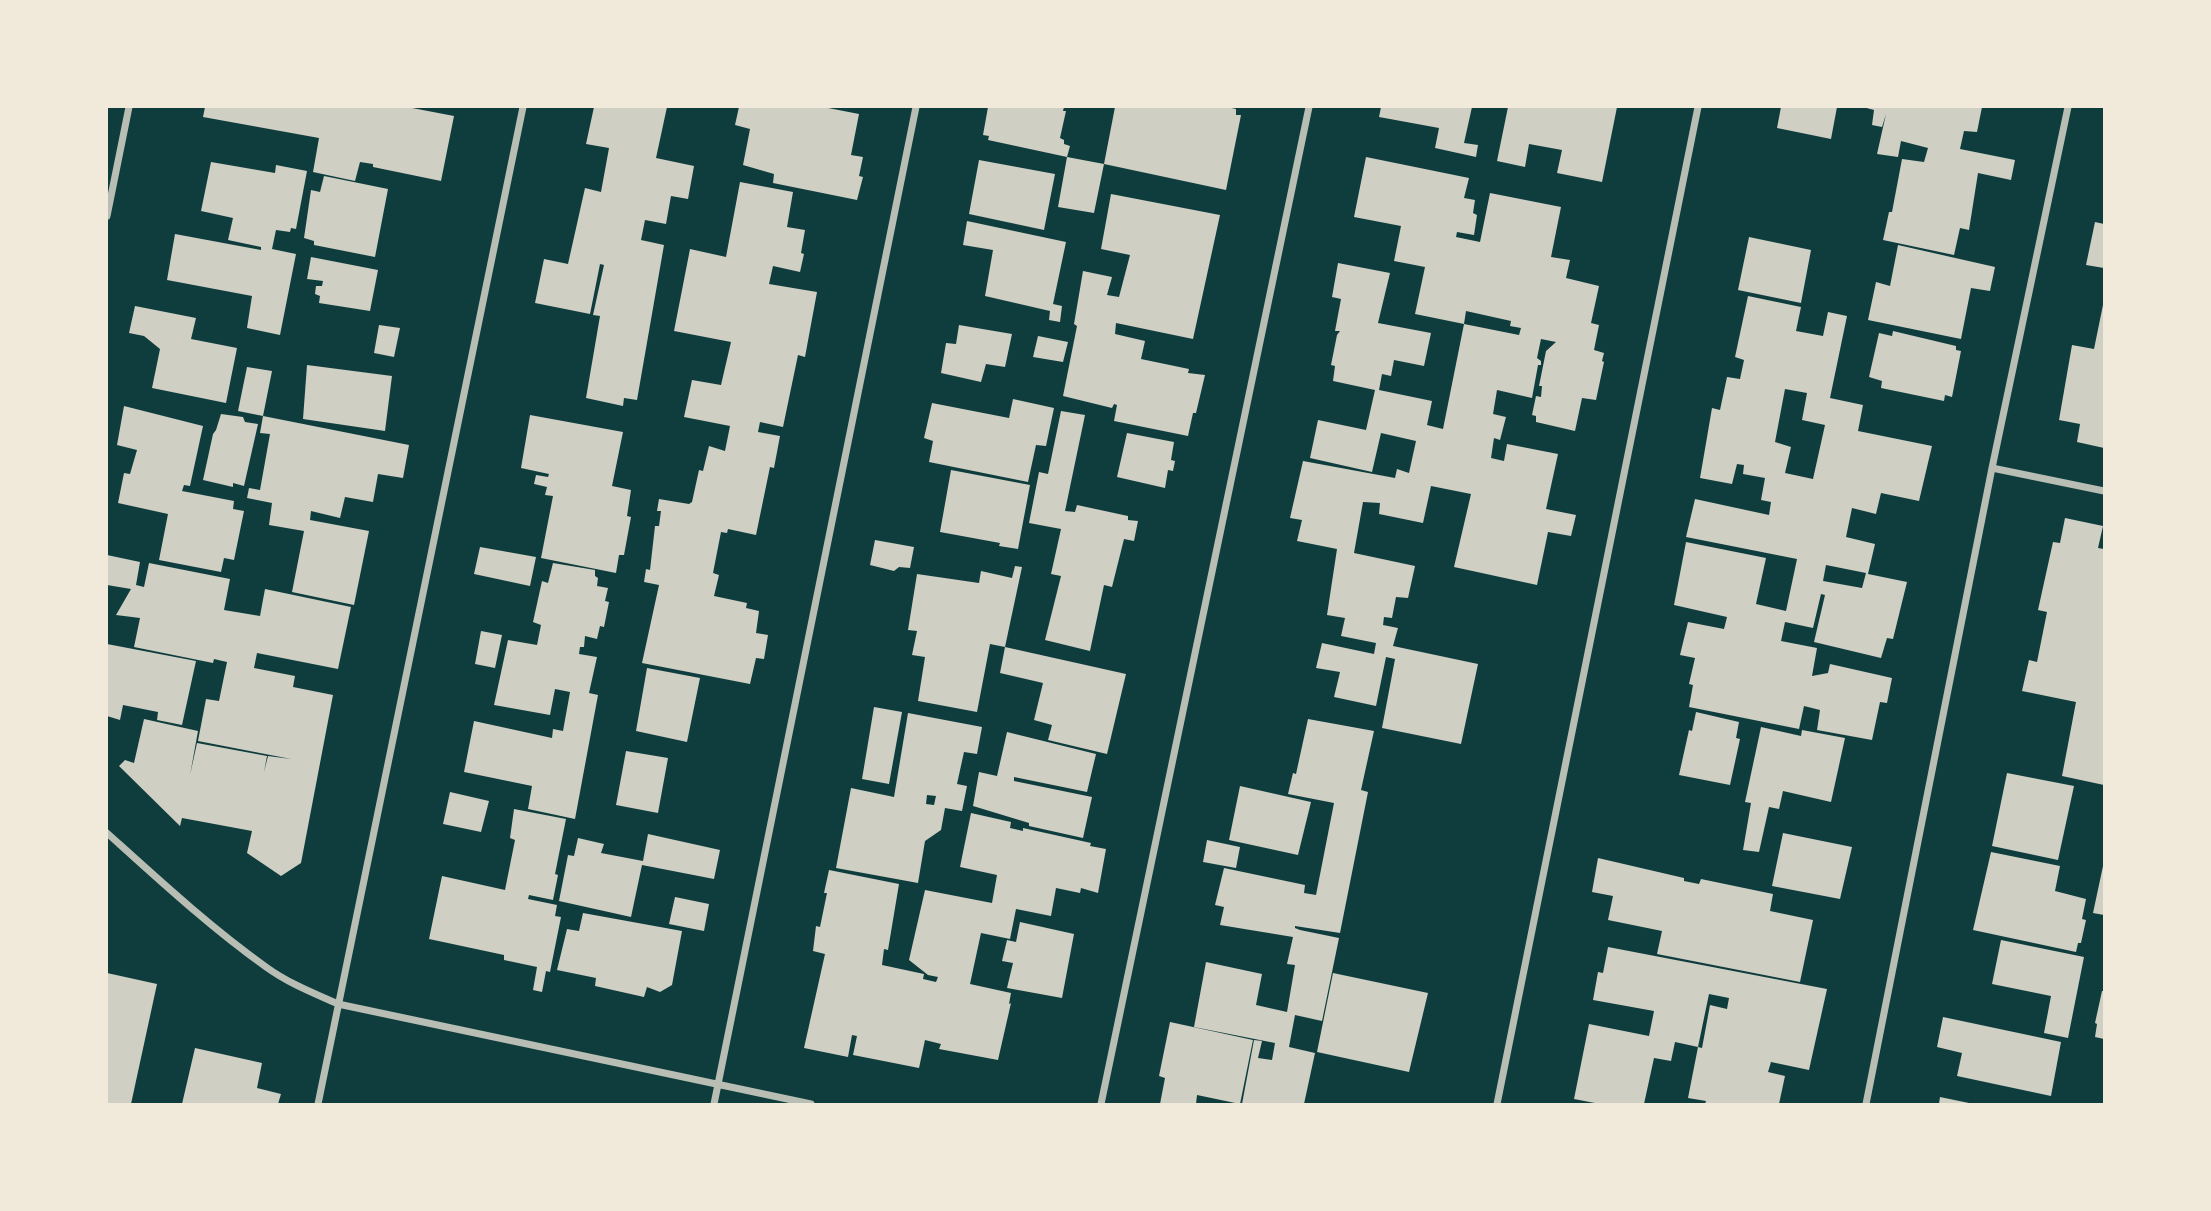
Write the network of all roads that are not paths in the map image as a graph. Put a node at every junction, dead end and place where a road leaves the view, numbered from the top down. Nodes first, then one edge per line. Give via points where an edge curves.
1 (129, 107) edge
2 (523, 107) edge
3 (916, 107) edge
4 (1309, 107) edge
5 (1698, 107) edge
6 (2068, 107) edge
7 (107, 216) edge
8 (1992, 468) junction
9 (2104, 491) edge
10 (107, 833) edge
11 (338, 1004) junction
12 (718, 1085) junction
13 (318, 1104) edge
14 (714, 1104) edge
15 (811, 1104) edge
16 (1101, 1104) edge
17 (1497, 1104) edge
18 (1866, 1104) edge

1 - 7 street
2 - 11 street
3 - 12 street
4 - 16 street
5 - 17 street
6 - 8 street
8 - 9 street
8 - 18 street
10 - 11 street via 267,968
11 - 12 street
11 - 13 street
12 - 14 street
12 - 15 street

